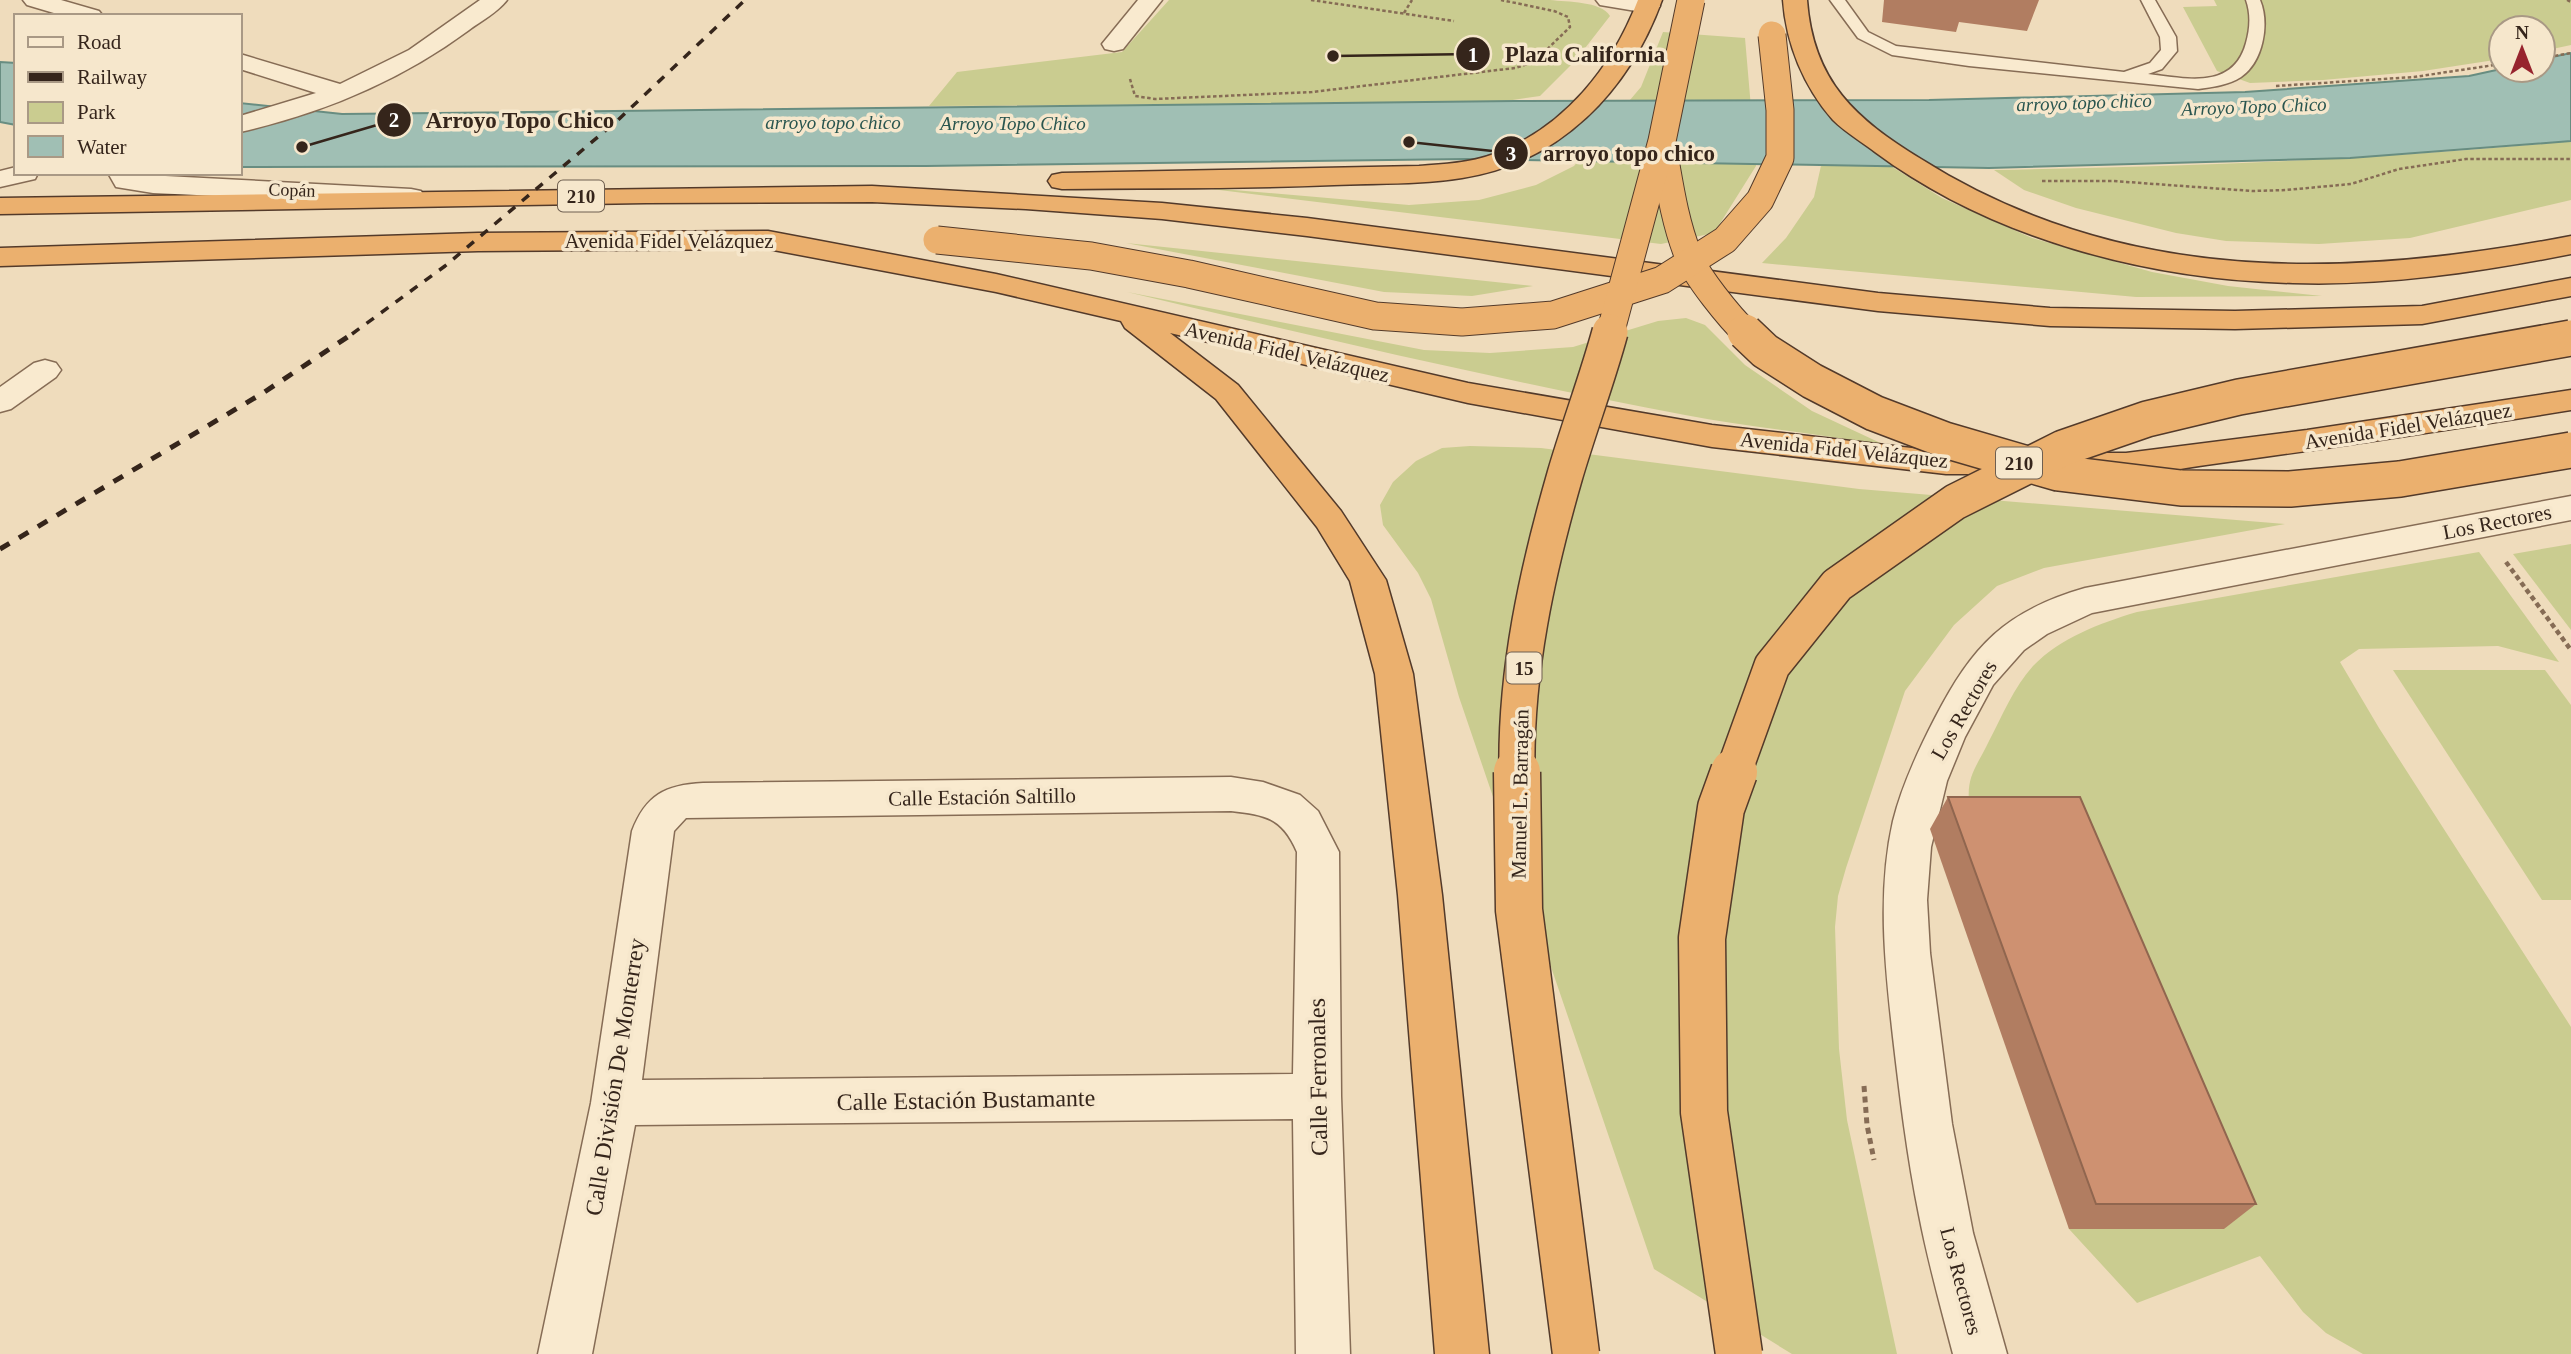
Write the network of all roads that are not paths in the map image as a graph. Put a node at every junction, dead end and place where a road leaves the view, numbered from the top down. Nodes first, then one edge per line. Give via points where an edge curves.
1 (34, 0) edge
2 (495, 0) edge
3 (1150, 0) edge
4 (1608, 0) edge
5 (1691, 0) edge
6 (1777, 0) edge
7 (1795, 0) edge
8 (1837, 0) edge
9 (2148, 0) edge
10 (2253, 0) edge
11 (1649, 3) edge
12 (82, 13) edge
13 (1114, 44) dead end
14 (242, 62) edge
15 (2123, 77) junction
16 (342, 93) junction
17 (242, 123) edge
18 (1662, 141) junction
19 (122, 175) edge
20 (872, 194) junction
21 (427, 198) junction
22 (0, 206) edge
23 (768, 240) junction
24 (2571, 245) edge
25 (0, 257) edge
26 (2571, 287) edge
27 (1126, 314) junction
28 (2571, 338) edge
29 (45, 370) dead end
30 (2571, 400) edge
31 (0, 402) edge
32 (2571, 450) edge
33 (2571, 508) edge
34 (671, 804) joint
35 (1291, 808) joint
36 (1317, 1096) junction
37 (615, 1103) junction
38 (565, 1354) edge
39 (1324, 1354) edge
40 (1462, 1354) edge
41 (1576, 1354) edge
42 (1739, 1354) edge
43 (1980, 1354) edge

1 - 12 street
2 - 16 street via 407,62
3 - 13 street
4 - 11 street
5 - 18 highway, Manuel L. Barragán / 15, bridge
6 - 23 highway, bridge via 1772,35 1780,158 1760,200 1725,240 1662,280 1553,315 1462,322 1375,316 1189,274 1018,247 937,240
7 - 24 highway via 1795,24 1811,65 1843,115 1893,154 1945,185 2026,221 2109,247 2224,269 2312,275 2403,272
8 - 15 lane via 1863,35 1892,50
9 - 15 lane via 2168,37 2169,51 2156,66
10 - 15 lane via 2258,19 2251,57 2243,70 2198,84
11 - 20 highway via 1625,54 1589,102 1551,134 1488,164 1310,178 987,182
14 - 16 street
16 - 17 street
18 - 32 highway, bridge via 1673,207 1689,258 1734,322 1765,351 1812,381 1874,413 1945,440 2058,473 2181,488 2290,489 2400,479
18 - 41 highway, Manuel L. Barragán / 15, bridge via 1530,609 1516,742 1519,910
19 - 21 street, Copán via 126,181 153,185
20 - 21 highway, 210
20 - 26 highway, 210 via 1162,211 1878,302 2050,317 2235,320 2421,315
21 - 22 highway, 210
23 - 25 highway, Avenida Fidel Velázquez / 210 via 492,242
23 - 27 highway, Avenida Fidel Velázquez / 210 via 996,283
27 - 30 highway, Avenida Fidel Velázquez / 210 via 1482,396 1712,436 1947,463 2126,464
27 - 40 highway via 1227,393 1329,519 1368,580 1394,674 1420,895
28 - 42 highway, bridge via 2239,397 2147,419 2063,448 1955,502 1837,585 1772,666 1721,808 1702,939 1704,1112
29 - 31 street
33 - 43 street, Los Rectores via 2085,601 2024,631 1992,658 1927,775 1914,821 1907,873 1906,955 1923,1090 1944,1215
34 - 35 street, Calle Estación Saltillo via 726,799 1231,794 1267,798
34 - 37 street, Calle División De Monterrey via 653,831
35 - 36 street, Calle Ferronales via 1310,831 1318,852
36 - 37 street, Calle Estación Bustamante
36 - 39 street, Calle Ferronales
37 - 38 street, Calle División De Monterrey

